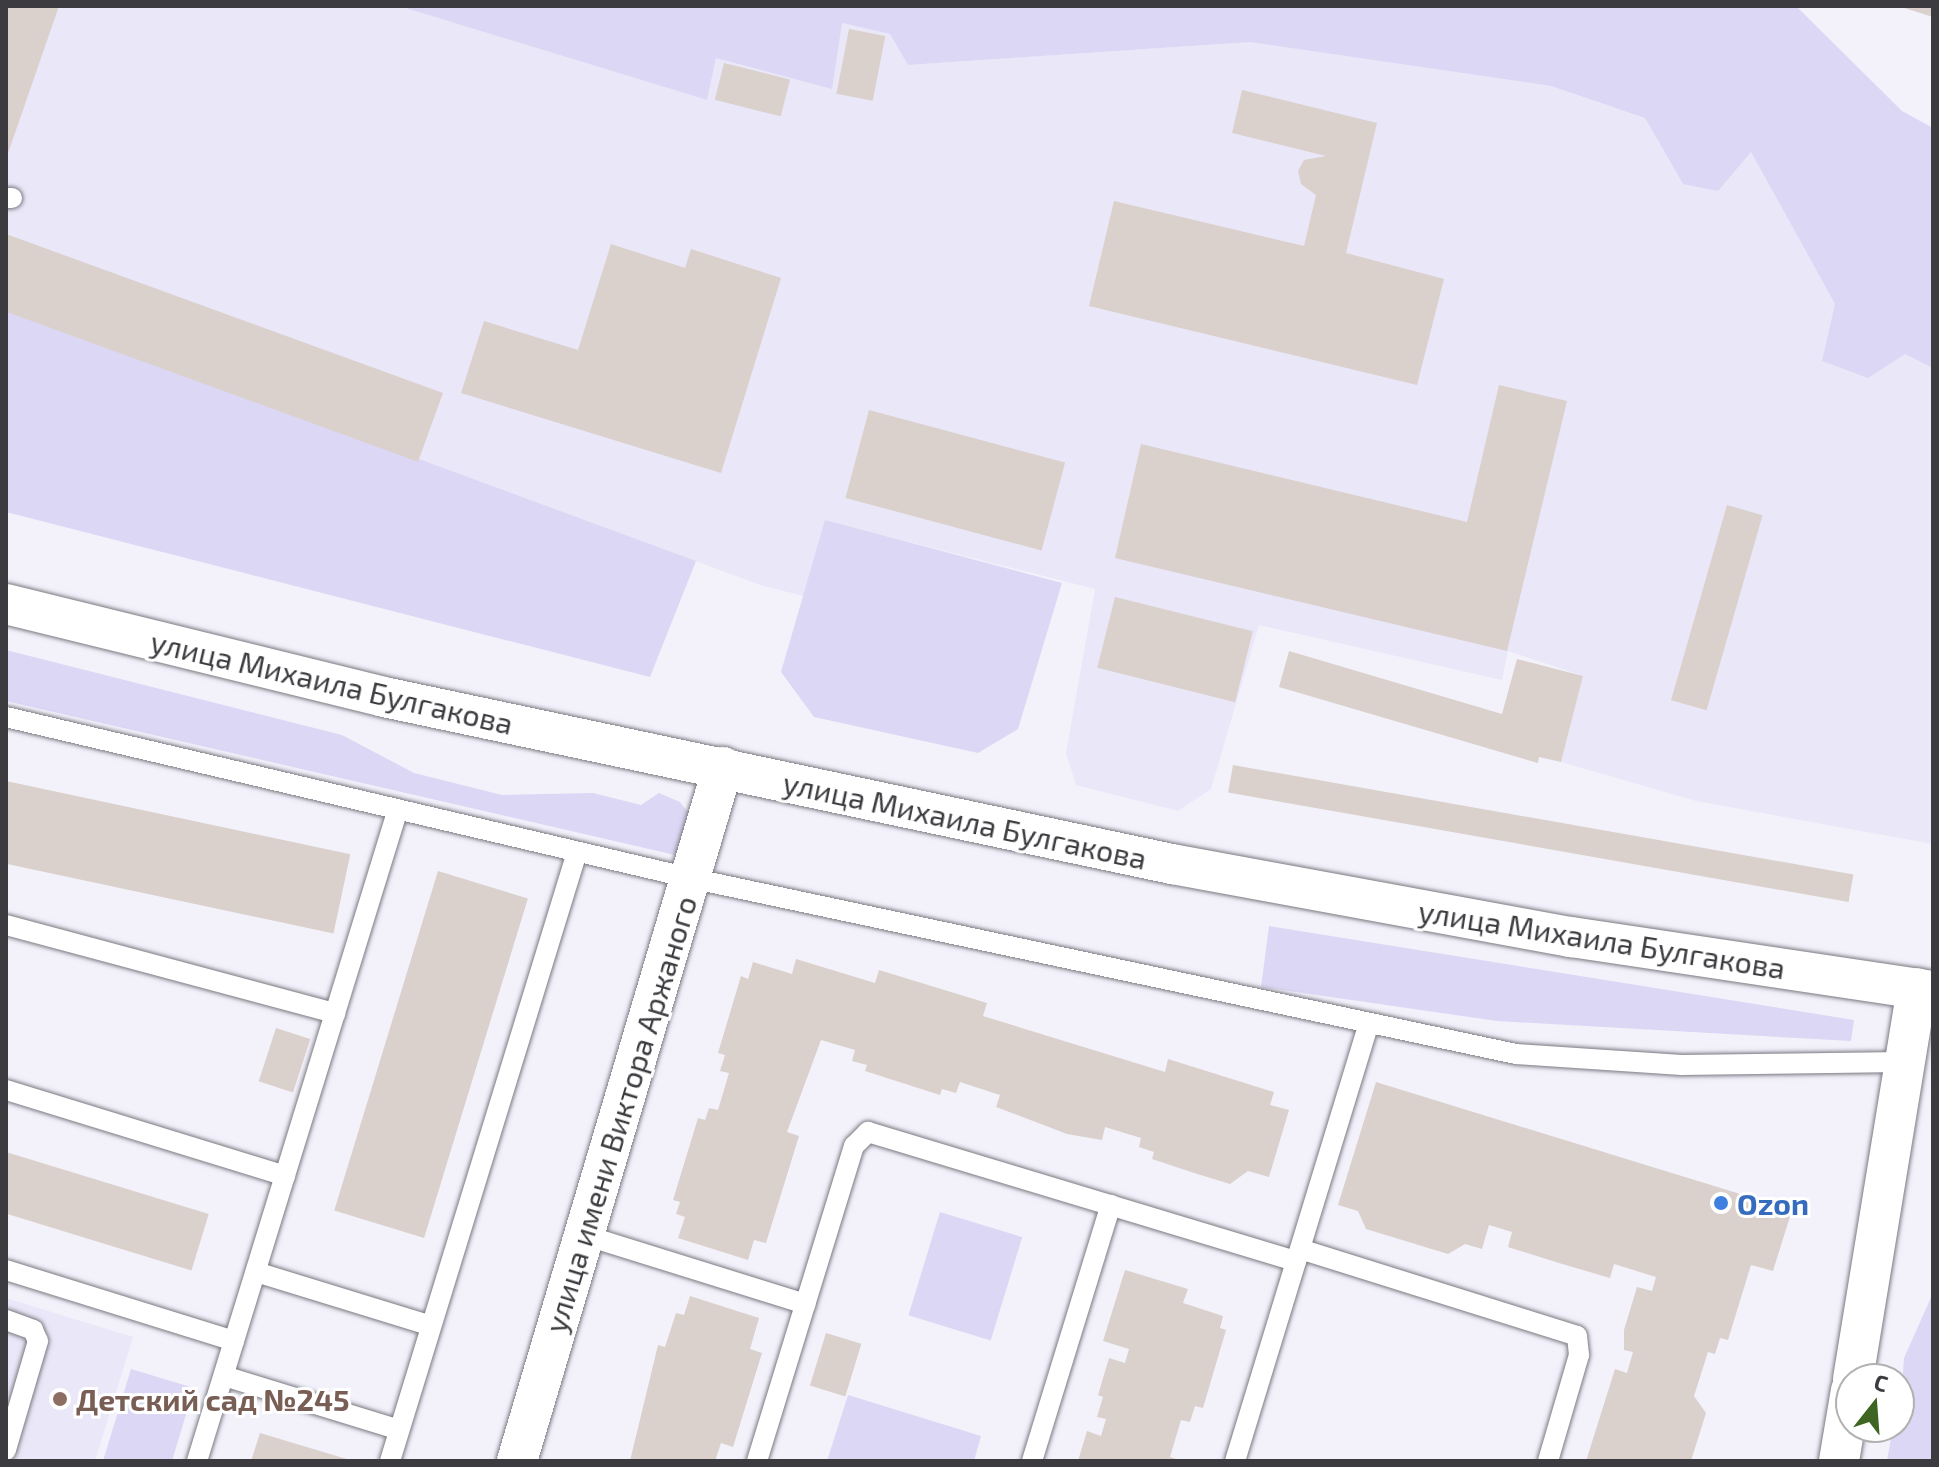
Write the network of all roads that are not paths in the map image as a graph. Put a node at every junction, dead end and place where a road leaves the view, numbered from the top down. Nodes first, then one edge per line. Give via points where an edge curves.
1 (6, 604) edge
2 (6, 717) edge
3 (723, 767) junction
4 (398, 809) junction
5 (577, 852) junction
6 (690, 878) junction
7 (6, 925) edge
8 (1925, 990) edge
9 (335, 1013) junction
10 (1368, 1026) junction
11 (1904, 1062) junction
12 (6, 1090) edge
13 (285, 1176) junction
14 (1111, 1205) junction
15 (584, 1235) junction
16 (1298, 1255) junction
17 (6, 1270) edge
18 (256, 1272) junction
19 (806, 1304) junction
20 (6, 1320) edge
21 (431, 1326) junction
22 (234, 1341) junction
23 (1856, 1363) edge
24 (224, 1376) junction
25 (399, 1430) junction
26 (6, 1450) edge
27 (197, 1461) edge
28 (390, 1461) edge
29 (517, 1461) edge
30 (757, 1461) edge
31 (1032, 1461) edge
32 (1235, 1461) edge
33 (1548, 1461) edge

1 - 3 street, улица Михаила Булгакова via 384,697
2 - 4 lane
3 - 6 street, улица имени Виктора Аржаного
3 - 8 street, улица Михаила Булгакова via 1172,864 1571,937
4 - 5 lane
4 - 9 lane
5 - 6 lane
5 - 21 lane
6 - 10 lane
6 - 15 street, улица имени Виктора Аржаного
7 - 9 lane
8 - 11 street
9 - 13 lane
10 - 11 lane via 1516,1054 1682,1065
10 - 16 lane
11 - 23 street
12 - 13 lane
13 - 18 lane
14 - 16 lane
14 - 19 lane via 868,1132 854,1146
14 - 31 lane
15 - 19 lane
15 - 29 street, улица имени Виктора Аржаного
16 - 32 lane
16 - 33 lane via 1577,1336 1579,1355
17 - 22 lane
18 - 21 lane
18 - 22 lane
19 - 30 lane
20 - 26 lane via 33,1330 38,1341
21 - 25 lane
22 - 24 lane
24 - 25 lane
24 - 27 lane
25 - 28 lane

